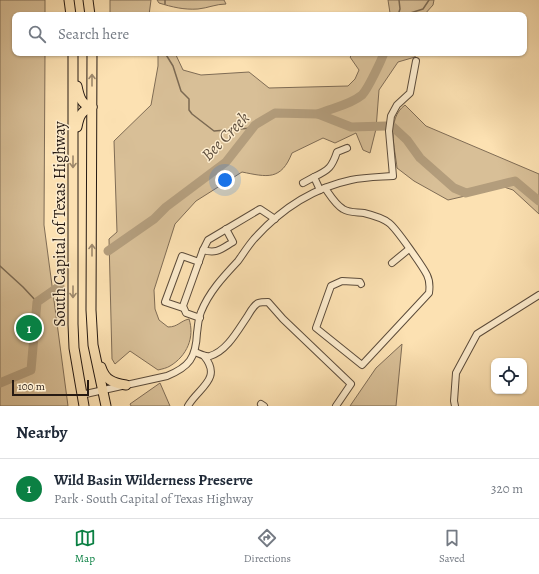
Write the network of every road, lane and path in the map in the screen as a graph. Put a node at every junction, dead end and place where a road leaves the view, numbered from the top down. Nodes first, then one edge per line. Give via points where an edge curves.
1 (69, 0) edge
2 (88, 0) edge
3 (71, 12) edge
4 (90, 12) edge
5 (73, 56) edge
6 (73, 56) edge
7 (92, 56) edge
8 (416, 61) dead end
9 (92, 107) junction
10 (74, 143) junction
11 (347, 148) dead end
12 (314, 177) junction
13 (303, 183) dead end
14 (323, 189) junction
15 (275, 219) junction
16 (226, 229) junction
17 (409, 249) junction
18 (203, 250) junction
19 (198, 262) junction
20 (392, 263) dead end
21 (361, 284) dead end
22 (539, 295) edge
23 (183, 308) junction
24 (200, 318) junction
25 (93, 345) junction
26 (195, 352) junction
27 (204, 356) junction
28 (126, 385) junction
29 (102, 390) junction
30 (81, 395) junction
31 (84, 406) edge
32 (106, 406) edge
33 (188, 406) edge
34 (336, 406) edge
35 (456, 406) edge

1 - 3 highway
2 - 4 highway
5 - 9 highway via 80,98 85,105
6 - 10 highway, South Capital of Texas Highway
9 -> 7 highway, South Capital of Texas Highway
8 - 14 street via 410,93 393,109 391,116 389,131 393,176 353,180
9 - 10 highway via 80,115
25 -> 9 highway, South Capital of Texas Highway
10 -> 30 highway, South Capital of Texas Highway via 73,324
11 - 12 street via 337,152 330,168
12 - 13 street
12 - 14 street
14 - 15 street via 296,203
14 - 17 street via 343,209 377,217 389,223
15 - 16 street via 260,209
15 - 24 street via 211,292
16 - 18 street via 208,240
16 - 18 street via 233,242 218,251
17 - 20 street
17 - 21 street via 426,274 430,283 429,293 362,365 316,328 331,286 342,281
18 - 19 street
19 - 23 street
19 - 23 street via 182,256 165,302
22 - 35 street via 477,334 456,373
23 - 24 street
24 - 26 street
25 - 28 highway via 107,379 113,383
25 - 29 highway, South Capital of Texas Highway
26 - 27 street
26 - 28 street via 187,365 177,372
27 - 33 street via 211,374 205,386
27 - 34 street via 210,356 225,346 253,308 258,303 268,302 351,384
28 - 29 street
29 - 30 street
29 - 32 highway, South Capital of Texas Highway
30 - 31 highway, South Capital of Texas Highway

